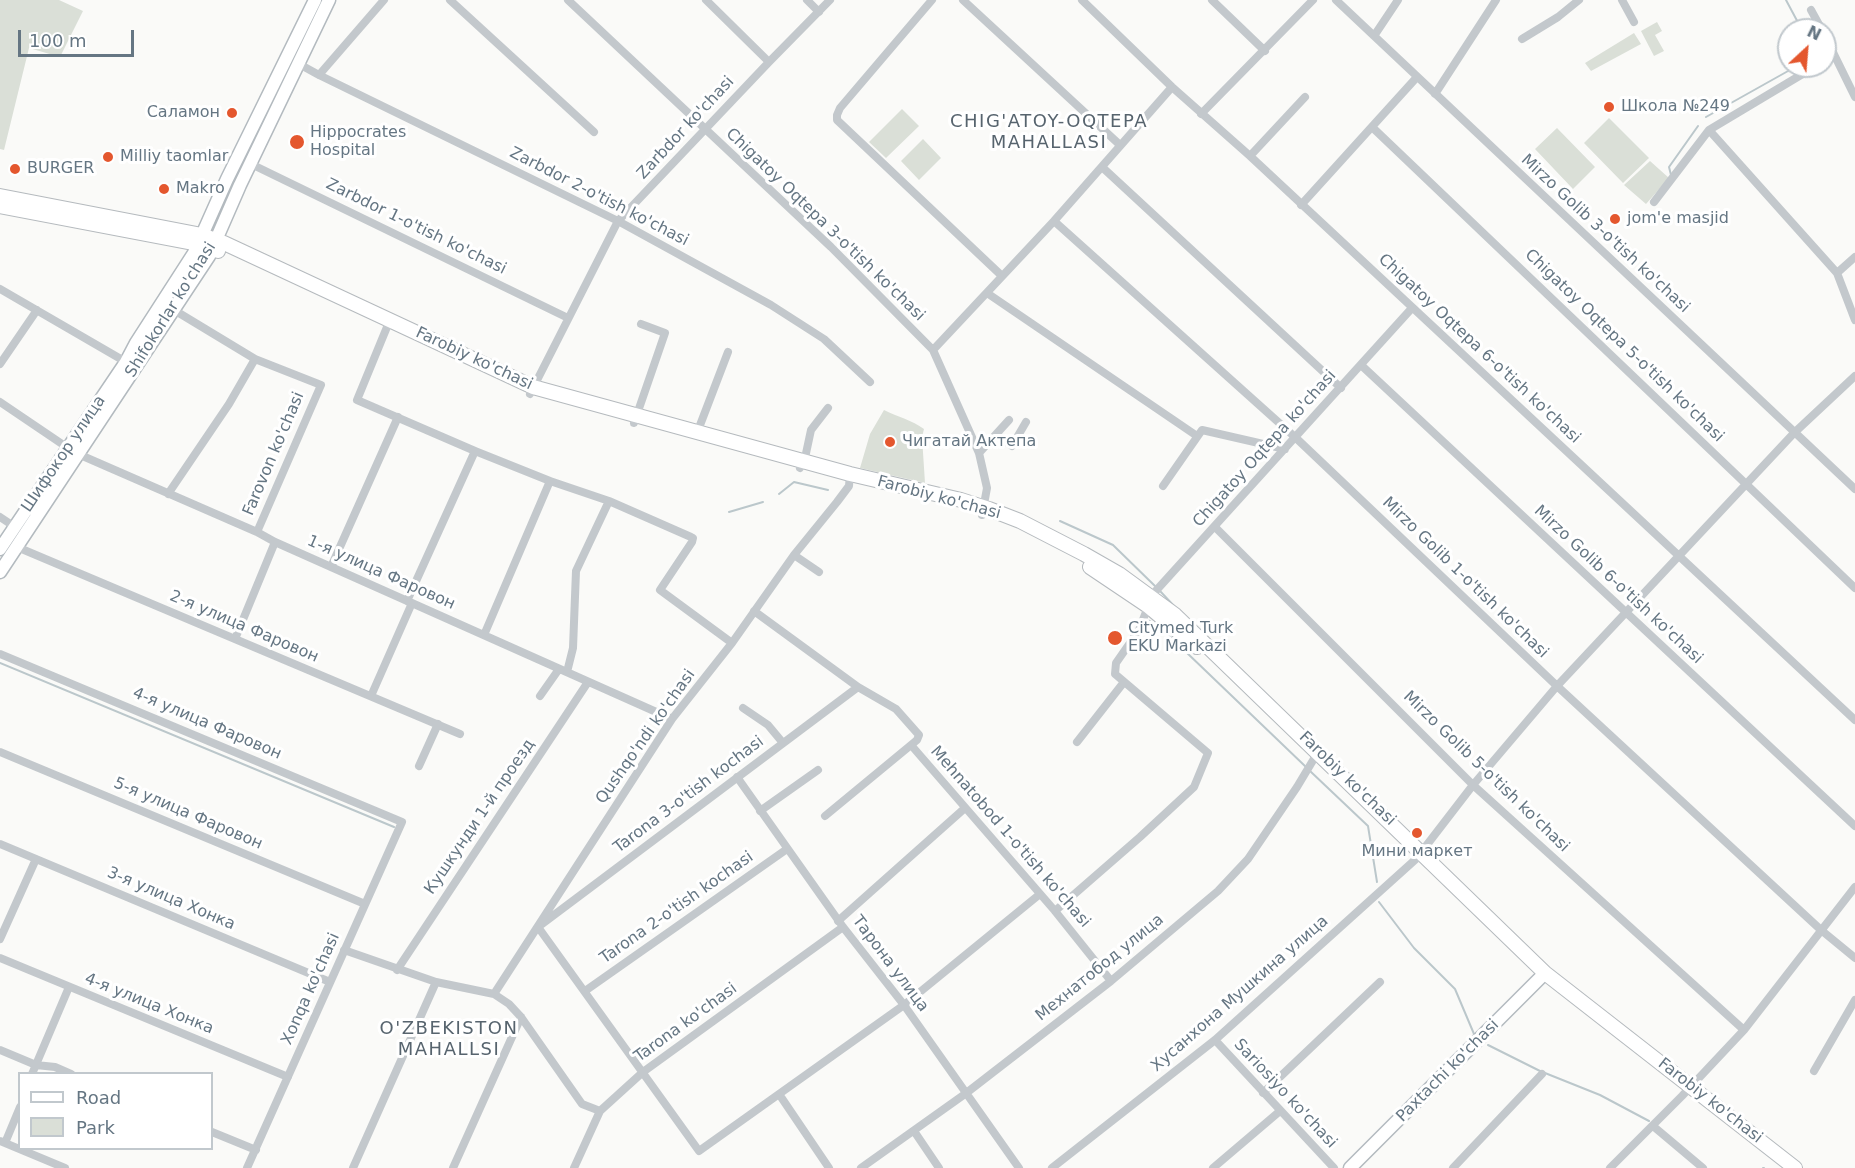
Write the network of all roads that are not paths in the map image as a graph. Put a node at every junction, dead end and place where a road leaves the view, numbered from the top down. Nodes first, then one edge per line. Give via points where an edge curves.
1 (315, 0) edge
2 (329, 0) edge
3 (384, 0) edge
4 (450, 0) edge
5 (568, 0) edge
6 (706, 0) edge
7 (807, 0) edge
8 (830, 0) edge
9 (932, 0) edge
10 (963, 0) edge
11 (1082, 0) edge
12 (1212, 0) edge
13 (1313, 0) edge
14 (1336, 0) edge
15 (1398, 0) edge
16 (1496, 0) edge
17 (1579, 0) edge
18 (1622, 0) edge
19 (1811, 10) dead end
20 (819, 12) junction
21 (1815, 18) edge
22 (1634, 22) dead end
23 (1374, 36) junction
24 (1522, 39) dead end
25 (1264, 51) junction
26 (769, 62) junction
27 (298, 64) junction
28 (1837, 67) edge
29 (319, 75) junction
30 (1417, 77) junction
31 (1796, 78) edge
32 (1172, 87) junction
33 (1435, 94) junction
34 (1305, 97) dead end
35 (1855, 97) edge
36 (1201, 114) junction
37 (1372, 127) junction
38 (705, 130) junction
39 (1709, 130) junction
40 (594, 132) dead end
41 (1120, 146) junction
42 (1250, 156) junction
43 (251, 164) junction
44 (1102, 167) junction
45 (227, 179) junction
46 (240, 185) junction
47 (0, 196) edge
48 (1654, 202) dead end
49 (1301, 205) junction
50 (0, 206) edge
51 (618, 221) junction
52 (1054, 221) junction
53 (200, 240) junction
54 (214, 245) junction
55 (1855, 257) edge
56 (1837, 273) junction
57 (1002, 276) junction
58 (0, 289) edge
59 (987, 293) junction
60 (1412, 308) junction
61 (37, 310) junction
62 (174, 310) junction
63 (568, 318) junction
64 (1855, 320) edge
65 (641, 324) dead end
66 (387, 327) junction
67 (933, 350) junction
68 (728, 352) dead end
69 (255, 359) junction
70 (126, 362) junction
71 (0, 364) edge
72 (1360, 365) junction
73 (1855, 376) edge
74 (870, 381) dead end
75 (1341, 388) junction
76 (532, 390) junction
77 (0, 402) edge
78 (828, 408) dead end
79 (398, 417) junction
80 (635, 420) junction
81 (1009, 420) dead end
82 (1026, 422) dead end
83 (697, 433) junction
84 (1794, 433) junction
85 (997, 435) junction
86 (1197, 436) junction
87 (1296, 438) junction
88 (1285, 449) junction
89 (73, 451) junction
90 (475, 451) junction
91 (979, 453) junction
92 (802, 465) junction
93 (850, 478) junction
94 (550, 481) junction
95 (1746, 483) junction
96 (1163, 486) dead end
97 (1855, 489) edge
98 (168, 494) junction
99 (609, 501) junction
100 (983, 511) junction
101 (0, 517) edge
102 (15, 527) junction
103 (1215, 527) junction
104 (257, 532) junction
105 (275, 542) junction
106 (17, 547) junction
107 (0, 549) edge
108 (794, 555) junction
109 (1678, 556) junction
110 (331, 567) junction
111 (0, 572) edge
112 (819, 572) dead end
113 (1855, 588) edge
114 (410, 602) junction
115 (1149, 606) junction
116 (754, 610) junction
117 (1625, 613) junction
118 (484, 635) junction
119 (235, 639) junction
120 (732, 643) junction
121 (0, 654) edge
122 (563, 670) junction
123 (588, 682) junction
124 (1124, 682) junction
125 (1557, 686) junction
126 (858, 687) junction
127 (371, 696) junction
128 (540, 696) dead end
129 (743, 708) dead end
130 (672, 719) junction
131 (1855, 720) edge
132 (438, 724) junction
133 (460, 734) dead end
134 (1077, 742) dead end
135 (783, 743) junction
136 (911, 745) junction
137 (0, 752) edge
138 (1316, 755) junction
139 (419, 766) dead end
140 (818, 770) dead end
141 (737, 777) junction
142 (1473, 785) junction
143 (965, 808) junction
144 (760, 811) junction
145 (825, 816) dead end
146 (402, 822) joint
147 (1855, 826) edge
148 (0, 844) edge
149 (786, 849) junction
150 (1419, 856) junction
151 (36, 859) junction
152 (1855, 887) edge
153 (1040, 894) junction
154 (365, 904) junction
155 (1055, 911) junction
156 (841, 924) junction
157 (538, 927) junction
158 (1821, 930) junction
159 (0, 939) edge
160 (344, 950) junction
161 (0, 958) edge
162 (1855, 958) edge
163 (397, 969) junction
164 (1543, 976) junction
165 (1111, 981) junction
166 (330, 982) junction
167 (436, 982) junction
168 (1380, 982) dead end
169 (69, 987) junction
170 (585, 991) junction
171 (494, 994) junction
172 (1855, 1000) edge
173 (904, 1005) junction
174 (521, 1017) junction
175 (1744, 1030) junction
176 (1215, 1040) junction
177 (0, 1050) edge
178 (34, 1070) edge
179 (1814, 1071) dead end
180 (66, 1072) edge
181 (643, 1072) junction
182 (1542, 1074) dead end
183 (288, 1077) junction
184 (1689, 1088) junction
185 (1263, 1093) junction
186 (779, 1094) junction
187 (965, 1094) junction
188 (18, 1111) edge
189 (600, 1111) junction
190 (1280, 1111) junction
191 (1653, 1126) junction
192 (914, 1131) junction
193 (213, 1132) edge
194 (3, 1142) edge
195 (18, 1148) edge
196 (22, 1150) edge
197 (256, 1150) junction
198 (65, 1168) edge
199 (248, 1168) edge
200 (353, 1168) edge
201 (453, 1168) edge
202 (574, 1168) edge
203 (829, 1168) edge
204 (861, 1168) edge
205 (939, 1168) edge
206 (1018, 1168) edge
207 (1052, 1168) edge
208 (1213, 1168) edge
209 (1334, 1168) edge
210 (1350, 1168) edge
211 (1453, 1168) edge
212 (1610, 1168) edge
213 (1703, 1168) edge
214 (1781, 1168) edge
215 (1795, 1168) edge

1 - 45 main road, Shifokorlar ko'chasi
2 - 27 main road, Shifokorlar ko'chasi
3 - 29 street
4 - 40 street
5 - 38 street, Chigatoy Oqtepa 3-o'tish ko'chasi
6 - 26 street
7 - 20 street
8 - 20 street, Zarbdor ko'chasi
9 - 57 street via 839,109 837,120
10 - 41 street
11 - 32 street, Chigatoy Oqtepa 6-o'tish ko'chasi
12 - 25 street
13 - 25 street
14 - 23 street, Mirzo Golib 3-o'tish ko'chasi
15 - 23 street
16 - 33 street
17 - 24 street
18 - 22 street
19 - 21 street
20 - 26 street, Zarbdor ko'chasi
23 - 30 street, Mirzo Golib 3-o'tish ko'chasi
25 - 36 street
26 - 38 street, Zarbdor ko'chasi
27 - 29 street, Zarbdor 2-o'tish ko'chasi
27 - 43 main road, Shifokorlar ko'chasi
28 - 35 street
29 - 51 street, Zarbdor 2-o'tish ko'chasi
30 - 33 street, Mirzo Golib 3-o'tish ko'chasi
30 - 37 street
31 - 39 street
32 - 36 street, Chigatoy Oqtepa 6-o'tish ko'chasi
32 - 41 street
33 - 84 street, Mirzo Golib 3-o'tish ko'chasi
34 - 42 street
36 - 42 street, Chigatoy Oqtepa 6-o'tish ko'chasi
37 - 49 street
37 - 95 street, Chigatoy Oqtepa 5-o'tish ko'chasi
38 - 51 street, Zarbdor ko'chasi
38 - 67 street, Chigatoy Oqtepa 3-o'tish ko'chasi via 831,247
39 - 48 street
39 - 56 street
41 - 44 street
42 - 49 street, Chigatoy Oqtepa 6-o'tish ko'chasi
43 - 46 main road, Shifokorlar ko'chasi
43 - 63 street, Zarbdor 1-o'tish ko'chasi
44 - 52 street
44 - 75 street
45 - 46 main road
45 - 53 main road, Shifokorlar ko'chasi
46 - 54 main road, Shifokorlar ko'chasi
47 - 53 main road, Farobiy ko'chasi
49 - 60 street, Chigatoy Oqtepa 6-o'tish ko'chasi
50 - 53 main road, Farobiy ko'chasi
51 - 63 street, Zarbdor ko'chasi
51 - 74 street, Zarbdor 2-o'tish ko'chasi via 806,327
52 - 57 street
52 - 87 street, Mirzo Golib 1-o'tish ko'chasi
53 - 54 main road, Farobiy ko'chasi
53 - 70 main road, Шифокор улица
54 - 62 main road, Shifokorlar ko'chasi
54 - 66 main road, Farobiy ko'chasi
54 - 76 main road, Farobiy ko'chasi
55 - 56 street
56 - 64 street
57 - 59 street
58 - 61 street
59 - 67 street
59 - 86 street
60 - 72 street, Chigatoy Oqtepa ko'chasi
60 - 109 street, Chigatoy Oqtepa 6-o'tish ko'chasi
61 - 70 street
61 - 71 street
62 - 69 street, Farovon ko'chasi
62 - 89 main road, Shifokorlar ko'chasi
63 - 76 street, Zarbdor ko'chasi
65 - 80 street via 665,333
66 - 76 main road, Farobiy ko'chasi
66 - 79 street via 357,400
67 - 91 street, Chigatoy Oqtepa 3-o'tish ko'chasi
68 - 83 street
69 - 98 street
69 - 104 street, Farovon ko'chasi via 321,385
70 - 89 main road, Шифокор улица
72 - 75 street, Chigatoy Oqtepa ko'chasi
72 - 117 street, Mirzo Golib 6-o'tish ko'chasi
73 - 84 street, Хусанхона Мушкина улица
75 - 87 street, Chigatoy Oqtepa ko'chasi
76 - 80 main road, Farobiy ko'chasi
77 - 89 street, 1-я улица Фаровон
78 - 92 street via 811,430
79 - 90 street
79 - 110 street
80 - 83 main road, Farobiy ko'chasi
80 - 92 main road, Farobiy ko'chasi
81 - 85 street
82 - 85 street via 1012,446
83 - 92 main road, Farobiy ko'chasi
84 - 95 street, Хусанхона Мушкина улица
84 - 97 street, Mirzo Golib 3-o'tish ko'chasi
85 - 91 street
86 - 88 street via 1204,429
86 - 96 street
87 - 88 street, Chigatoy Oqtepa ko'chasi
87 - 125 street, Mirzo Golib 1-o'tish ko'chasi
88 - 103 street, Chigatoy Oqtepa ko'chasi
89 - 98 street, 1-я улица Фаровон
89 - 102 main road, Шифокор улица
89 - 106 main road, Shifokorlar ko'chasi
90 - 94 street
90 - 114 street
91 - 100 street, Chigatoy Oqtepa 3-o'tish ko'chasi via 987,488
92 - 93 main road, Farobiy ko'chasi
93 - 100 main road, Farobiy ko'chasi
93 - 108 street, Qushqo'ndi ko'chasi via 849,486
94 - 99 street
94 - 118 street
95 - 109 street, Хусанхона Мушкина улица
95 - 113 street, Chigatoy Oqtepa 5-o'tish ko'chasi
98 - 104 street, 1-я улица Фаровон
99 - 120 street via 693,538 660,590
99 - 122 street via 576,571 573,648
100 - 115 main road, Farobiy ko'chasi via 1020,521 1084,554
101 - 102 street
102 - 107 main road, Шифокор улица
103 - 115 street, Chigatoy Oqtepa ko'chasi via 1157,589
103 - 142 street, Mirzo Golib 5-o'tish ko'chasi
104 - 105 street, 1-я улица Фаровон
105 - 110 street, 1-я улица Фаровон
105 - 119 street
106 - 111 main road, Shifokorlar ko'chasi
106 - 119 street, 2-я улица Фаровон
108 - 112 street
108 - 116 street, Qushqo'ndi ko'chasi
109 - 117 street, Хусанхона Мушкина улица
109 - 131 street, Chigatoy Oqtepa 6-o'tish ko'chasi
110 - 114 street, 1-я улица Фаровон
114 - 118 street, 1-я улица Фаровон
114 - 127 street
115 - 124 street, Chigatoy Oqtepa ko'chasi via 1139,630 1116,663 1115,674
115 - 138 main road, Farobiy ko'chasi via 1175,615
116 - 120 street, Qushqo'ndi ko'chasi
116 - 126 street, Mehnatobod 1-o'tish ko'chasi
117 - 125 street, Хусанхона Мушкина улица
117 - 147 street, Mirzo Golib 6-o'tish ko'chasi
118 - 122 street, 1-я улица Фаровон
119 - 127 street, 2-я улица Фаровон
120 - 130 street, Qushqo'ndi ko'chasi
121 - 146 street, 4-я улица Фаровон
122 - 123 street, 1-я улица Фаровон
122 - 128 street
123 - 130 street, 1-я улица Фаровон
123 - 163 street, Кушкунди 1-й проезд
124 - 134 street
124 - 155 street via 1208,753 1194,787
125 - 142 street, Хусанхона Мушкина улица
125 - 158 street, Mirzo Golib 1-o'tish ko'chasi
126 - 135 street, Tarona 3-o'tish kochasi
126 - 136 street, Mehnatobod 1-o'tish ko'chasi via 904,717 918,735
127 - 132 street, 2-я улица Фаровон
129 - 135 street via 768,724
130 - 157 street, Qushqo'ndi ko'chasi
132 - 133 street, 2-я улица Фаровон
132 - 139 street
135 - 141 street, Tarona 3-o'tish kochasi
136 - 143 street, Mehnatobod 1-o'tish ko'chasi
136 - 145 street
137 - 154 street, 5-я улица Фаровон
138 - 150 main road, Farobiy ko'chasi
138 - 165 street, Мехнатобод улица via 1248,859 1218,891
140 - 144 street
141 - 144 street, Тарона улица
141 - 157 street, Tarona 3-o'tish kochasi
142 - 150 street, Хусанхона Мушкина улица
142 - 175 street, Mirzo Golib 5-o'tish ko'chasi
143 - 153 street, Mehnatobod 1-o'tish ko'chasi
143 - 156 street, Tarona ko'chasi
144 - 149 street, Тарона улица
146 - 154 street, Xonqa ko'chasi
148 - 151 street, 3-я улица Хонка
149 - 156 street, Тарона улица
149 - 170 street, Tarona 2-o'tish kochasi
150 - 164 main road, Farobiy ko'chasi
150 - 176 street, Хусанхона Мушкина улица
151 - 159 street
151 - 166 street, 3-я улица Хонка
152 - 158 street
153 - 155 street, Mehnatobod 1-o'tish ko'chasi
153 - 173 street
154 - 160 street, Xonqa ko'chasi
155 - 165 street, Mehnatobod 1-o'tish ko'chasi
156 - 173 street, Тарона улица
156 - 181 street, Tarona ko'chasi
157 - 170 street
157 - 171 street, Qushqo'ndi ko'chasi
158 - 162 street, Mirzo Golib 1-o'tish ko'chasi
158 - 175 street
160 - 163 street
160 - 166 street, Xonqa ko'chasi
161 - 169 street, 4-я улица Хонка
163 - 167 street
164 - 184 main road, Farobiy ko'chasi
164 - 210 main road, Paxtachi ko'chasi
165 - 187 street, Мехнатобод улица
166 - 183 street, Xonqa ko'chasi
167 - 171 street
167 - 200 street
168 - 185 street
169 - 178 street
169 - 183 street, 4-я улица Хонка
170 - 181 street
171 - 174 street
172 - 179 street
173 - 186 street
173 - 187 street, Тарона улица
174 - 189 street via 582,1104
174 - 201 street
175 - 184 street
176 - 185 street, Sariosiyo ko'chasi
176 - 207 street, Хусанхона Мушкина улица
177 - 178 street
178 - 180 street via 55,1067
181 - 186 street via 699,1151
181 - 189 street, Tarona ko'chasi
182 - 211 street
183 - 197 street, Xonqa ko'chasi
184 - 191 street
184 - 214 main road, Farobiy ko'chasi
184 - 215 main road, Farobiy ko'chasi
185 - 190 street, Sariosiyo ko'chasi
186 - 203 street
187 - 192 street, Мехнатобод улица
187 - 206 street, Тарона улица
188 - 194 street
189 - 202 street, Tarona ko'chasi
190 - 208 street
190 - 209 street, Sariosiyo ko'chasi
191 - 212 street
191 - 213 street
192 - 204 street, Мехнатобод улица
192 - 205 street
193 - 197 street
194 - 195 street
196 - 198 street
197 - 199 street, Xonqa ko'chasi

